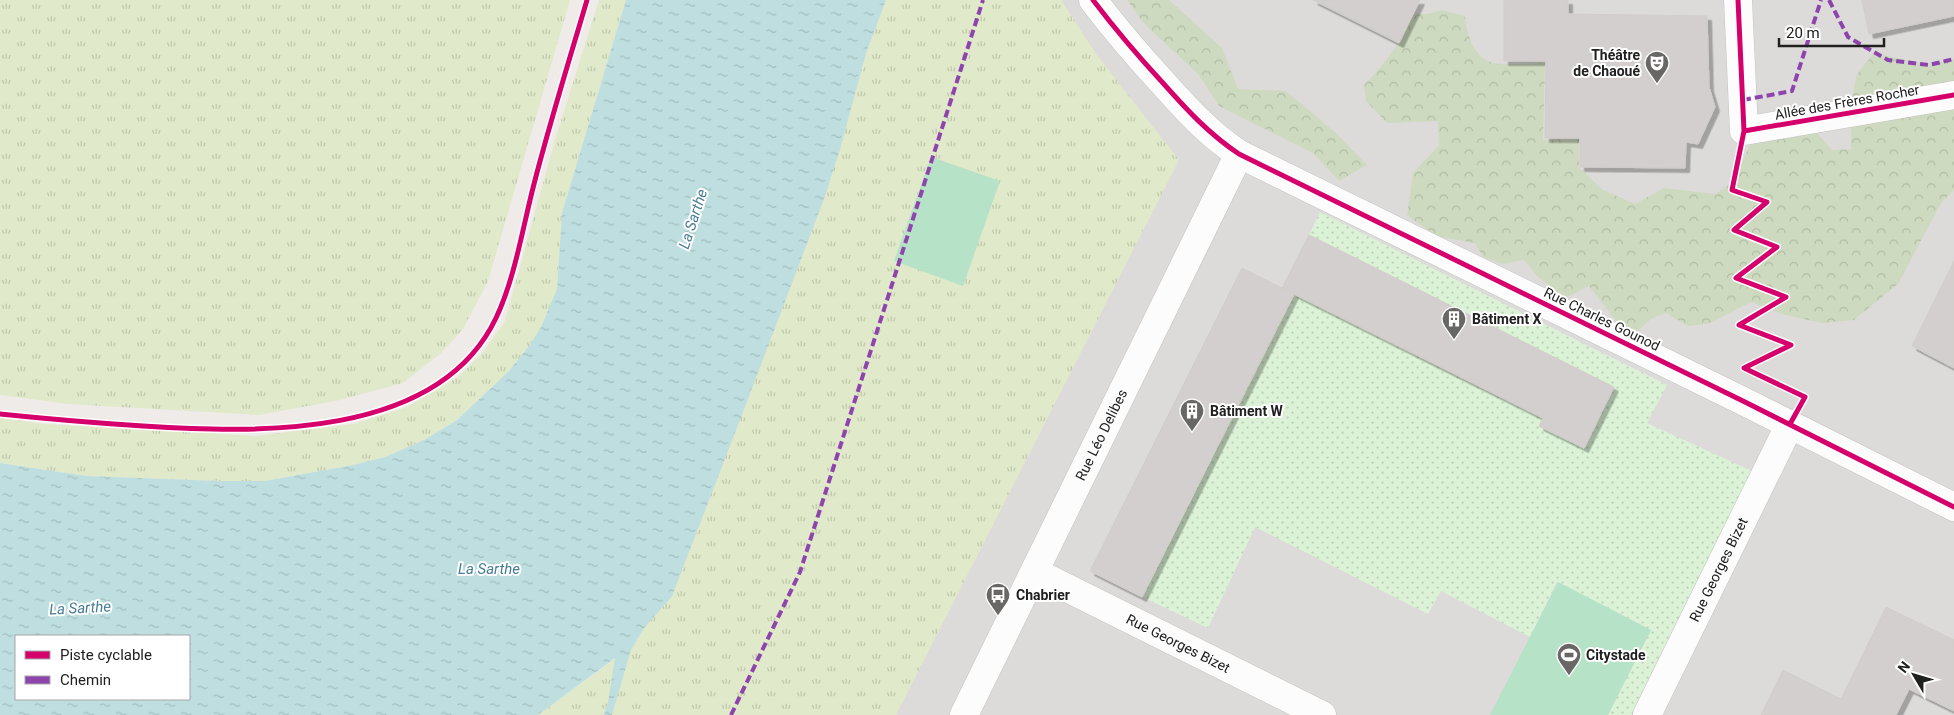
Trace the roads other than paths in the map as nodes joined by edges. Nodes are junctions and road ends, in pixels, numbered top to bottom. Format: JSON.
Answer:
{"nodes":[{"id":1,"x":1093,"y":0,"type":"edge"},
{"id":2,"x":1738,"y":0,"type":"edge"},
{"id":3,"x":1954,"y":95,"type":"edge"},
{"id":4,"x":1239,"y":154,"type":"junction"},
{"id":5,"x":1790,"y":424,"type":"junction"},
{"id":6,"x":1954,"y":507,"type":"edge"},
{"id":7,"x":1035,"y":572,"type":"junction"},
{"id":8,"x":964,"y":715,"type":"edge"},
{"id":9,"x":1322,"y":715,"type":"edge"},
{"id":10,"x":1647,"y":715,"type":"edge"}],
"edges":[{"from":1,"to":4,"type":"street","name":"Rue Charles Gounod"},
{"from":2,"to":3,"type":"street","name":"Allée des Frères Rocher"},
{"from":4,"to":5,"type":"street","name":"Rue Charles Gounod"},
{"from":4,"to":7,"type":"street","name":"Rue Léo Delibes"},
{"from":5,"to":6,"type":"street","name":"Rue Charles Gounod"},
{"from":5,"to":10,"type":"street","name":"Rue Georges Bizet"},
{"from":7,"to":8,"type":"street","name":"Rue Léo Delibes"},
{"from":7,"to":9,"type":"street","name":"Rue Georges Bizet"}]}
